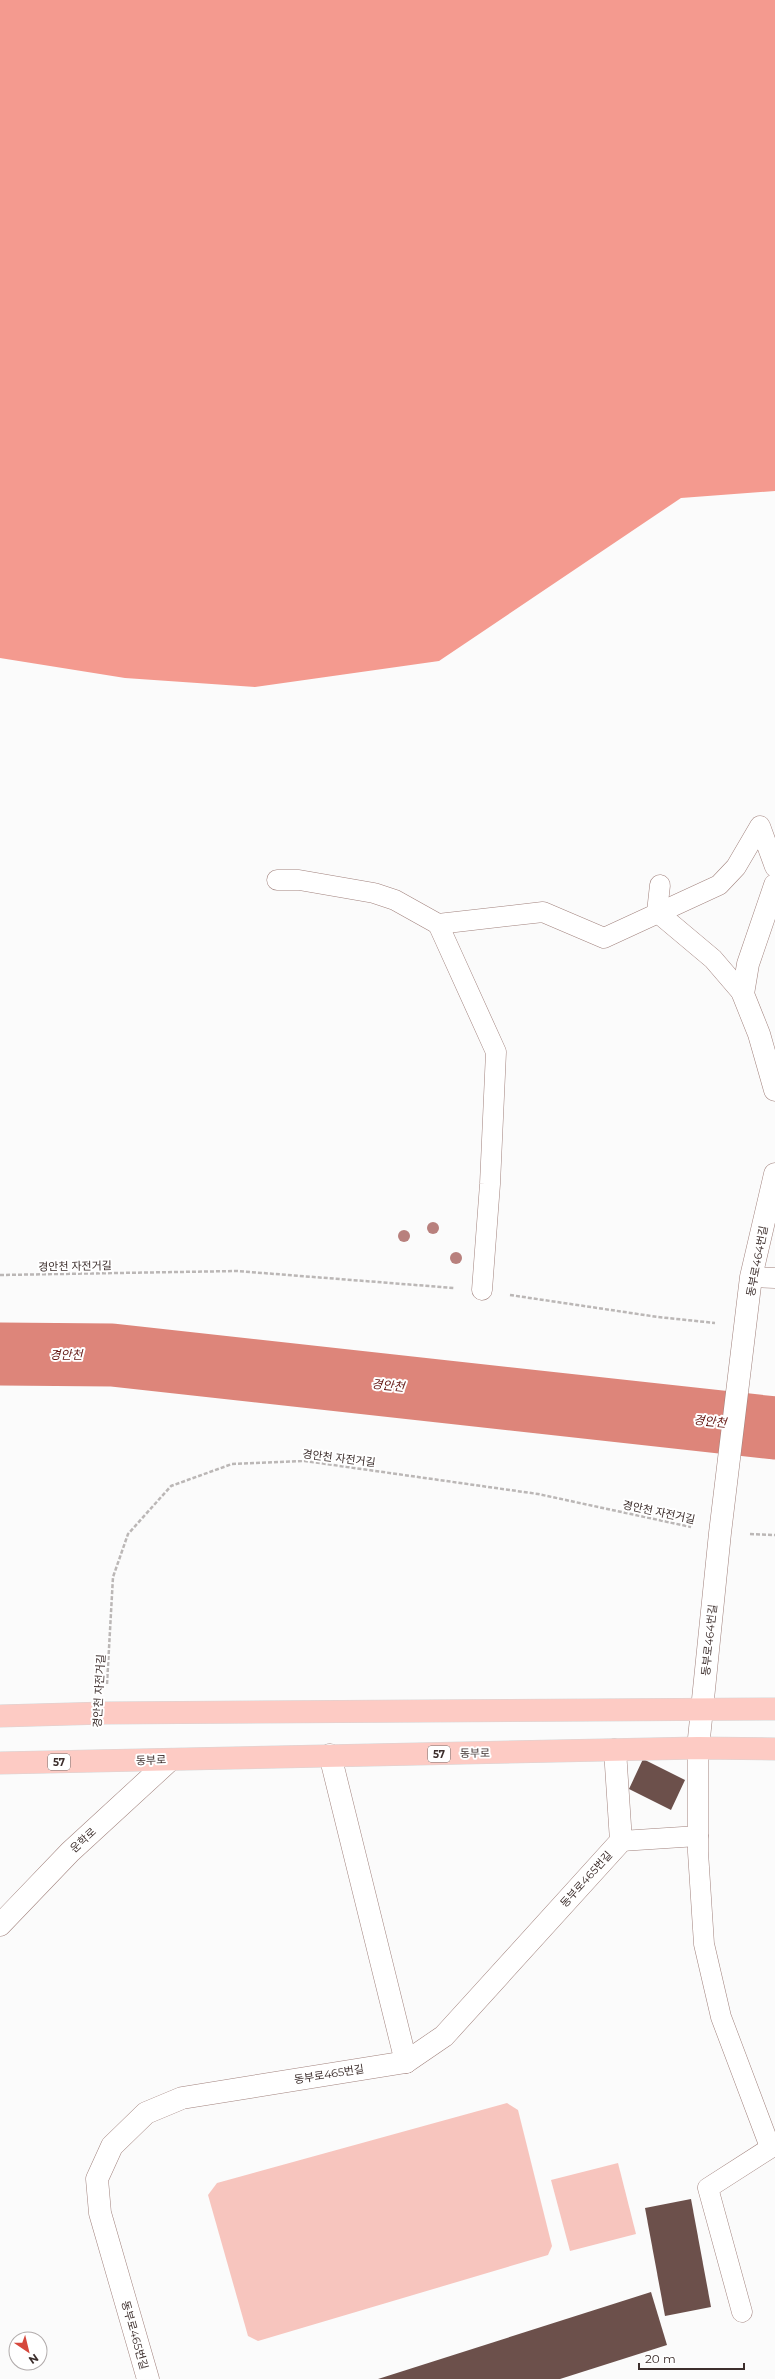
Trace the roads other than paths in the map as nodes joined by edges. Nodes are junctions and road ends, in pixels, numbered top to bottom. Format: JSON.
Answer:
{"nodes":[{"id":1,"x":775,"y":867,"type":"edge"},
{"id":2,"x":277,"y":880,"type":"dead end"},
{"id":3,"x":660,"y":885,"type":"dead end"},
{"id":4,"x":775,"y":885,"type":"edge"},
{"id":5,"x":657,"y":912,"type":"junction"},
{"id":6,"x":438,"y":924,"type":"junction"},
{"id":7,"x":742,"y":994,"type":"junction"},
{"id":8,"x":775,"y":1090,"type":"edge"},
{"id":9,"x":775,"y":1174,"type":"edge"},
{"id":10,"x":751,"y":1277,"type":"junction"},
{"id":11,"x":775,"y":1278,"type":"edge"},
{"id":12,"x":482,"y":1290,"type":"road end"},
{"id":13,"x":702,"y":1709,"type":"junction"},
{"id":14,"x":775,"y":1709,"type":"edge"},
{"id":15,"x":5,"y":1716,"type":"edge"},
{"id":16,"x":698,"y":1748,"type":"junction"},
{"id":17,"x":775,"y":1749,"type":"edge"},
{"id":18,"x":615,"y":1750,"type":"junction"},
{"id":19,"x":330,"y":1755,"type":"junction"},
{"id":20,"x":170,"y":1760,"type":"junction"},
{"id":21,"x":8,"y":1762,"type":"edge"},
{"id":22,"x":698,"y":1836,"type":"junction"},
{"id":23,"x":621,"y":1841,"type":"junction"},
{"id":24,"x":0,"y":1925,"type":"edge"},
{"id":25,"x":406,"y":2062,"type":"junction"},
{"id":26,"x":772,"y":2146,"type":"edge"},
{"id":27,"x":742,"y":2312,"type":"dead end"},
{"id":28,"x":148,"y":2379,"type":"edge"}],
"edges":[{"from":1,"to":5,"type":"lane"},
{"from":2,"to":6,"type":"lane"},
{"from":3,"to":5,"type":"lane"},
{"from":4,"to":7,"type":"street"},
{"from":5,"to":6,"type":"lane"},
{"from":5,"to":7,"type":"lane"},
{"from":6,"to":12,"type":"lane"},
{"from":7,"to":8,"type":"street"},
{"from":9,"to":10,"type":"street","name":"동부로464번길"},
{"from":10,"to":11,"type":"lane"},
{"from":10,"to":13,"type":"street","name":"동부로464번길"},
{"from":13,"to":14,"type":"main road"},
{"from":13,"to":15,"type":"main road"},
{"from":13,"to":16,"type":"street","name":"동부로464번길"},
{"from":16,"to":17,"type":"main road","name":"동부로","number":"57"},
{"from":16,"to":18,"type":"main road","name":"동부로","number":"57"},
{"from":16,"to":22,"type":"lane"},
{"from":18,"to":19,"type":"main road","name":"동부로","number":"57"},
{"from":18,"to":23,"type":"street","name":"동부로465번길"},
{"from":19,"to":20,"type":"main road","name":"동부로","number":"57"},
{"from":19,"to":25,"type":"street"},
{"from":20,"to":21,"type":"main road","name":"동부로","number":"57"},
{"from":20,"to":24,"type":"street","name":"운학로"},
{"from":22,"to":23,"type":"lane"},
{"from":22,"to":26,"type":"lane"},
{"from":23,"to":25,"type":"street","name":"동부로465번길"},
{"from":25,"to":28,"type":"street","name":"동부로465번길"},
{"from":26,"to":27,"type":"lane"}]}
